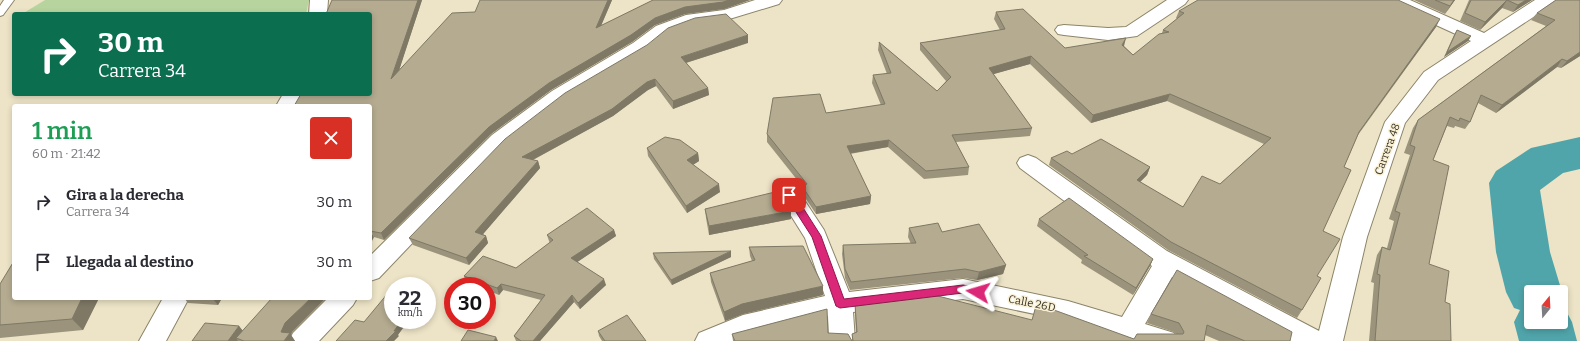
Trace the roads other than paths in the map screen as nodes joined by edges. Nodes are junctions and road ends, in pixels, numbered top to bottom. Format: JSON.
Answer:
{"nodes":[{"id":1,"x":9,"y":0,"type":"edge"},
{"id":2,"x":319,"y":0,"type":"edge"},
{"id":3,"x":773,"y":0,"type":"edge"},
{"id":4,"x":1179,"y":0,"type":"edge"},
{"id":5,"x":1396,"y":0,"type":"edge"},
{"id":6,"x":1546,"y":0,"type":"edge"},
{"id":7,"x":318,"y":12,"type":"edge"},
{"id":8,"x":0,"y":13,"type":"edge"},
{"id":9,"x":1064,"y":30,"type":"dead end"},
{"id":10,"x":1484,"y":40,"type":"junction"},
{"id":11,"x":1028,"y":163,"type":"dead end"},
{"id":12,"x":789,"y":195,"type":"dead end"},
{"id":13,"x":1167,"y":263,"type":"junction"},
{"id":14,"x":372,"y":269,"type":"edge"},
{"id":15,"x":175,"y":300,"type":"edge"},
{"id":16,"x":342,"y":300,"type":"edge"},
{"id":17,"x":840,"y":303,"type":"junction"},
{"id":18,"x":1128,"y":329,"type":"junction"},
{"id":19,"x":152,"y":341,"type":"edge"},
{"id":20,"x":302,"y":341,"type":"edge"},
{"id":21,"x":708,"y":341,"type":"edge"},
{"id":22,"x":842,"y":341,"type":"edge"},
{"id":23,"x":1165,"y":341,"type":"edge"},
{"id":24,"x":1314,"y":341,"type":"edge"},
{"id":25,"x":1330,"y":341,"type":"edge"}],
"edges":[{"from":1,"to":8,"type":"lane"},
{"from":2,"to":7,"type":"street"},
{"from":3,"to":14,"type":"street"},
{"from":4,"to":9,"type":"street"},
{"from":5,"to":10,"type":"street"},
{"from":6,"to":10,"type":"street","name":"Carrera 48"},
{"from":10,"to":25,"type":"street","name":"Carrera 48"},
{"from":11,"to":13,"type":"street"},
{"from":12,"to":17,"type":"street"},
{"from":13,"to":18,"type":"street"},
{"from":13,"to":24,"type":"street"},
{"from":15,"to":19,"type":"street"},
{"from":16,"to":20,"type":"street"},
{"from":17,"to":18,"type":"street","name":"Calle 26D"},
{"from":17,"to":21,"type":"street","name":"Calle 26D"},
{"from":17,"to":22,"type":"street"},
{"from":18,"to":23,"type":"street","name":"Calle 26D"}]}
